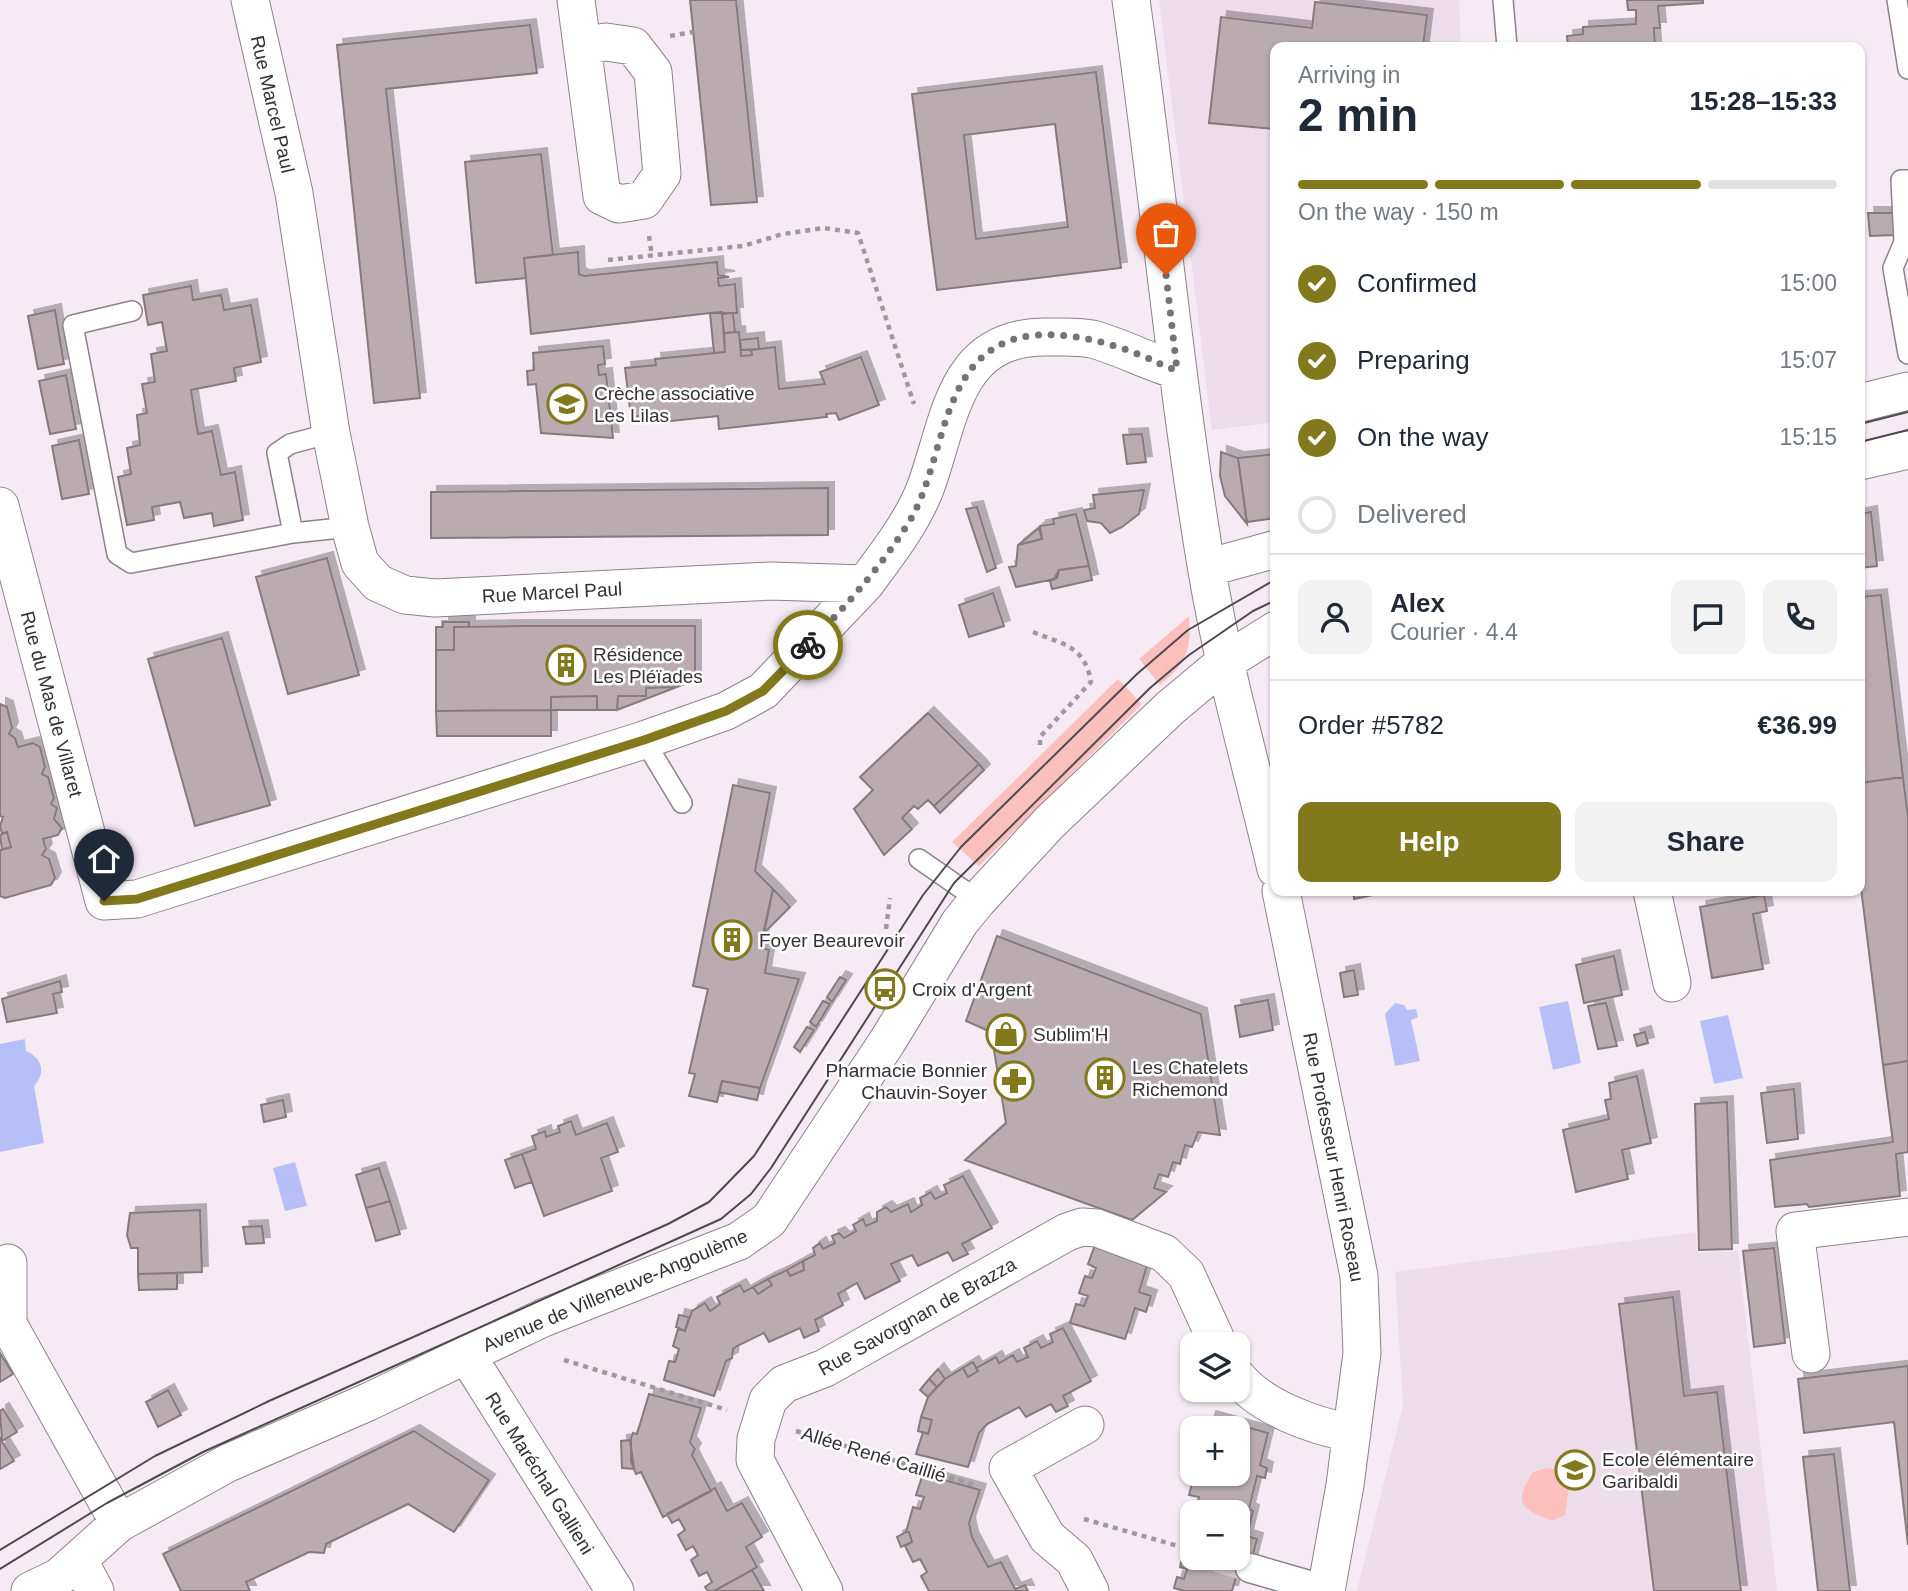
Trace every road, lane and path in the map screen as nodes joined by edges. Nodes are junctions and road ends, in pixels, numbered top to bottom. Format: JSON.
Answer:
{"nodes":[{"id":1,"x":250,"y":0,"type":"edge"},
{"id":2,"x":576,"y":0,"type":"edge"},
{"id":3,"x":1131,"y":0,"type":"edge"},
{"id":4,"x":1503,"y":0,"type":"edge"},
{"id":5,"x":1897,"y":0,"type":"edge"},
{"id":6,"x":1507,"y":42,"type":"edge"},
{"id":7,"x":582,"y":46,"type":"dead end"},
{"id":8,"x":1908,"y":69,"type":"edge"},
{"id":9,"x":1908,"y":180,"type":"edge"},
{"id":10,"x":1906,"y":242,"type":"edge"},
{"id":11,"x":608,"y":260,"type":"dead end"},
{"id":12,"x":132,"y":311,"type":"dead end"},
{"id":13,"x":1908,"y":354,"type":"edge"},
{"id":14,"x":1177,"y":370,"type":"junction"},
{"id":15,"x":1908,"y":391,"type":"edge"},
{"id":16,"x":1865,"y":402,"type":"edge"},
{"id":17,"x":914,"y":404,"type":"dead end"},
{"id":18,"x":331,"y":433,"type":"junction"},
{"id":19,"x":1908,"y":450,"type":"edge"},
{"id":20,"x":1865,"y":460,"type":"edge"},
{"id":21,"x":0,"y":506,"type":"edge"},
{"id":22,"x":349,"y":527,"type":"junction"},
{"id":23,"x":293,"y":533,"type":"junction"},
{"id":24,"x":1270,"y":551,"type":"edge"},
{"id":25,"x":1206,"y":568,"type":"junction"},
{"id":26,"x":865,"y":584,"type":"junction"},
{"id":27,"x":1032,"y":632,"type":"dead end"},
{"id":28,"x":1270,"y":634,"type":"edge"},
{"id":29,"x":1225,"y":662,"type":"junction"},
{"id":30,"x":644,"y":740,"type":"junction"},
{"id":31,"x":1040,"y":746,"type":"dead end"},
{"id":32,"x":682,"y":803,"type":"dead end"},
{"id":33,"x":1270,"y":845,"type":"edge"},
{"id":34,"x":919,"y":859,"type":"dead end"},
{"id":35,"x":1281,"y":896,"type":"edge"},
{"id":36,"x":1653,"y":896,"type":"edge"},
{"id":37,"x":890,"y":898,"type":"dead end"},
{"id":38,"x":978,"y":900,"type":"junction"},
{"id":39,"x":886,"y":929,"type":"dead end"},
{"id":40,"x":1672,"y":983,"type":"dead end"},
{"id":41,"x":1908,"y":1217,"type":"edge"},
{"id":42,"x":8,"y":1264,"type":"dead end"},
{"id":43,"x":1212,"y":1332,"type":"edge"},
{"id":44,"x":466,"y":1354,"type":"junction"},
{"id":45,"x":1811,"y":1354,"type":"dead end"},
{"id":46,"x":564,"y":1360,"type":"dead end"},
{"id":47,"x":1250,"y":1387,"type":"edge"},
{"id":48,"x":760,"y":1420,"type":"junction"},
{"id":49,"x":1086,"y":1425,"type":"dead end"},
{"id":50,"x":1352,"y":1433,"type":"junction"},
{"id":51,"x":1027,"y":1501,"type":"junction"},
{"id":52,"x":119,"y":1523,"type":"junction"},
{"id":53,"x":1180,"y":1547,"type":"edge"},
{"id":54,"x":1250,"y":1568,"type":"tunnel mouth"},
{"id":55,"x":87,"y":1576,"type":"edge"},
{"id":56,"x":1326,"y":1590,"type":"edge"},
{"id":57,"x":30,"y":1591,"type":"edge"},
{"id":58,"x":615,"y":1591,"type":"edge"},
{"id":59,"x":824,"y":1591,"type":"edge"},
{"id":60,"x":1090,"y":1591,"type":"edge"}],
"edges":[{"from":1,"to":18,"type":"street","name":"Rue Marcel Paul"},
{"from":2,"to":7,"type":"street"},
{"from":3,"to":14,"type":"street"},
{"from":4,"to":6,"type":"lane"},
{"from":5,"to":8,"type":"lane"},
{"from":9,"to":10,"type":"lane"},
{"from":10,"to":13,"type":"lane"},
{"from":11,"to":17,"type":"path"},
{"from":12,"to":23,"type":"lane"},
{"from":14,"to":25,"type":"street"},
{"from":14,"to":26,"type":"street"},
{"from":15,"to":16,"type":"street"},
{"from":18,"to":22,"type":"street","name":"Rue Marcel Paul"},
{"from":18,"to":23,"type":"lane"},
{"from":19,"to":20,"type":"street"},
{"from":21,"to":30,"type":"street","name":"Rue du Mas de Villaret"},
{"from":22,"to":23,"type":"lane"},
{"from":22,"to":26,"type":"street","name":"Rue Marcel Paul"},
{"from":24,"to":25,"type":"street"},
{"from":25,"to":29,"type":"street"},
{"from":26,"to":30,"type":"street","name":"Rue du Mas de Villaret"},
{"from":27,"to":31,"type":"path"},
{"from":28,"to":29,"type":"street","name":"Avenue de Villeneuve-Angoulème"},
{"from":29,"to":33,"type":"street"},
{"from":29,"to":38,"type":"street","name":"Avenue de Villeneuve-Angoulème"},
{"from":30,"to":32,"type":"lane"},
{"from":34,"to":38,"type":"lane"},
{"from":35,"to":50,"type":"street","name":"Rue Professeur Henri Roseau"},
{"from":36,"to":40,"type":"street"},
{"from":37,"to":39,"type":"path"},
{"from":38,"to":44,"type":"street","name":"Avenue de Villeneuve-Angoulème"},
{"from":41,"to":45,"type":"street"},
{"from":42,"to":52,"type":"street"},
{"from":43,"to":48,"type":"street","name":"Rue Savorgnan de Brazza"},
{"from":44,"to":52,"type":"street","name":"Avenue de Villeneuve-Angoulème"},
{"from":44,"to":58,"type":"street","name":"Rue Maréchal Gallieni"},
{"from":46,"to":48,"type":"path","name":"Allée René Caillié"},
{"from":47,"to":50,"type":"street"},
{"from":48,"to":51,"type":"path","name":"Allée René Caillié"},
{"from":48,"to":59,"type":"street","name":"Rue Savorgnan de Brazza"},
{"from":49,"to":51,"type":"street"},
{"from":50,"to":56,"type":"street","name":"Rue Professeur Henri Roseau"},
{"from":51,"to":53,"type":"path","name":"Allée René Caillié"},
{"from":51,"to":60,"type":"street"},
{"from":52,"to":55,"type":"street","name":"Avenue de Villeneuve-Angoulème"},
{"from":54,"to":56,"type":"street"},
{"from":55,"to":57,"type":"street","name":"Avenue de Villeneuve-Angoulème"}]}
